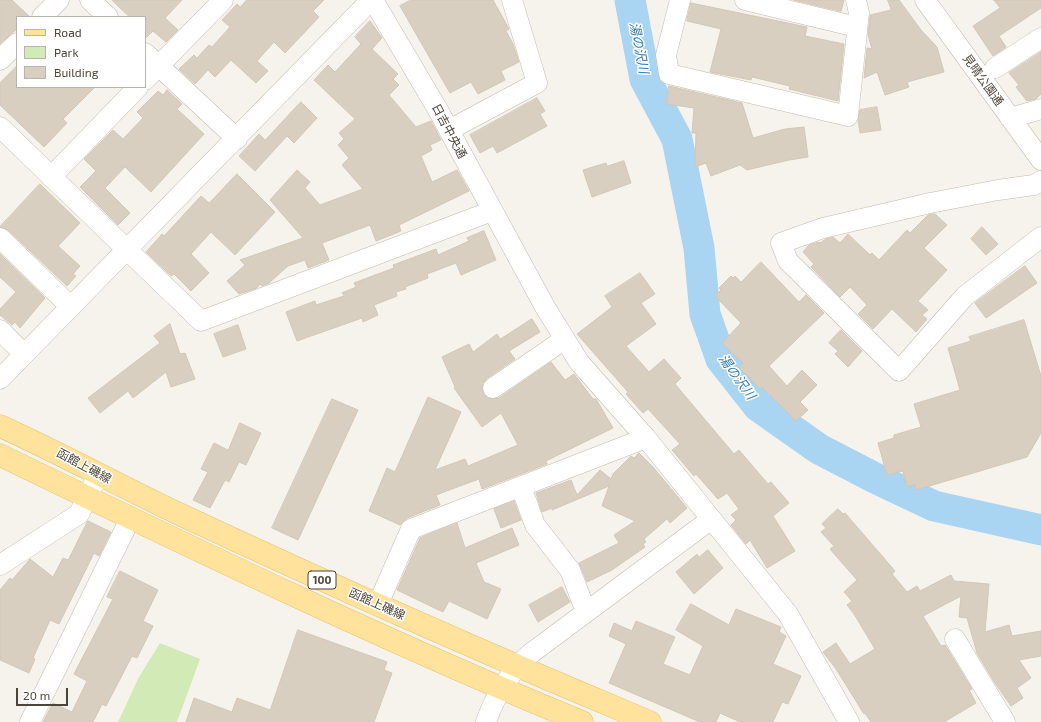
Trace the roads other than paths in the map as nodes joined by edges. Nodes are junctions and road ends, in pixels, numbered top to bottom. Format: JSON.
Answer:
{"nodes":[{"id":1,"x":58,"y":0,"type":"edge"},
{"id":2,"x":90,"y":0,"type":"edge"},
{"id":3,"x":223,"y":0,"type":"edge"},
{"id":4,"x":372,"y":0,"type":"edge"},
{"id":5,"x":512,"y":0,"type":"edge"},
{"id":6,"x":680,"y":0,"type":"edge"},
{"id":7,"x":746,"y":0,"type":"edge"},
{"id":8,"x":856,"y":0,"type":"edge"},
{"id":9,"x":925,"y":0,"type":"edge"},
{"id":10,"x":43,"y":16,"type":"edge"},
{"id":11,"x":107,"y":16,"type":"edge"},
{"id":12,"x":857,"y":27,"type":"junction"},
{"id":13,"x":1041,"y":38,"type":"edge"},
{"id":14,"x":16,"y":44,"type":"edge"},
{"id":15,"x":152,"y":59,"type":"edge"},
{"id":16,"x":0,"y":60,"type":"edge"},
{"id":17,"x":995,"y":68,"type":"dead end"},
{"id":18,"x":146,"y":77,"type":"edge"},
{"id":19,"x":137,"y":88,"type":"edge"},
{"id":20,"x":1041,"y":109,"type":"edge"},
{"id":21,"x":1010,"y":118,"type":"junction"},
{"id":22,"x":0,"y":127,"type":"edge"},
{"id":23,"x":449,"y":130,"type":"junction"},
{"id":24,"x":237,"y":139,"type":"junction"},
{"id":25,"x":1041,"y":160,"type":"edge"},
{"id":26,"x":51,"y":177,"type":"junction"},
{"id":27,"x":1041,"y":181,"type":"edge"},
{"id":28,"x":492,"y":211,"type":"junction"},
{"id":29,"x":1041,"y":237,"type":"edge"},
{"id":30,"x":0,"y":238,"type":"edge"},
{"id":31,"x":127,"y":250,"type":"junction"},
{"id":32,"x":71,"y":307,"type":"junction"},
{"id":33,"x":0,"y":330,"type":"edge"},
{"id":34,"x":565,"y":339,"type":"junction"},
{"id":35,"x":24,"y":354,"type":"junction"},
{"id":36,"x":0,"y":379,"type":"edge"},
{"id":37,"x":493,"y":388,"type":"dead end"},
{"id":38,"x":0,"y":426,"type":"edge"},
{"id":39,"x":646,"y":438,"type":"junction"},
{"id":40,"x":0,"y":455,"type":"edge"},
{"id":41,"x":98,"y":475,"type":"junction"},
{"id":42,"x":522,"y":487,"type":"junction"},
{"id":43,"x":87,"y":497,"type":"junction"},
{"id":44,"x":130,"y":519,"type":"junction"},
{"id":45,"x":710,"y":520,"type":"junction"},
{"id":46,"x":0,"y":565,"type":"edge"},
{"id":47,"x":378,"y":604,"type":"junction"},
{"id":48,"x":586,"y":612,"type":"junction"},
{"id":49,"x":955,"y":639,"type":"dead end"},
{"id":50,"x":517,"y":666,"type":"junction"},
{"id":51,"x":502,"y":688,"type":"junction"},
{"id":52,"x":30,"y":722,"type":"edge"},
{"id":53,"x":486,"y":722,"type":"edge"},
{"id":54,"x":582,"y":722,"type":"edge"},
{"id":55,"x":650,"y":722,"type":"edge"},
{"id":56,"x":849,"y":722,"type":"edge"},
{"id":57,"x":1005,"y":722,"type":"edge"}],
"edges":[{"from":1,"to":10,"type":"street"},
{"from":2,"to":11,"type":"street"},
{"from":3,"to":15,"type":"street"},
{"from":4,"to":23,"type":"street","name":"日吉中央通"},
{"from":4,"to":24,"type":"street"},
{"from":5,"to":23,"type":"street"},
{"from":6,"to":12,"type":"street"},
{"from":7,"to":12,"type":"street"},
{"from":8,"to":12,"type":"street"},
{"from":9,"to":21,"type":"street","name":"見晴公園通"},
{"from":13,"to":17,"type":"street"},
{"from":14,"to":16,"type":"street"},
{"from":15,"to":18,"type":"street"},
{"from":15,"to":24,"type":"street"},
{"from":19,"to":26,"type":"street"},
{"from":20,"to":21,"type":"street"},
{"from":21,"to":25,"type":"street","name":"見晴公園通"},
{"from":22,"to":26,"type":"street"},
{"from":23,"to":28,"type":"street","name":"日吉中央通"},
{"from":24,"to":31,"type":"street"},
{"from":26,"to":31,"type":"street"},
{"from":27,"to":29,"type":"street"},
{"from":28,"to":31,"type":"street"},
{"from":28,"to":34,"type":"street","name":"日吉中央通"},
{"from":30,"to":32,"type":"street"},
{"from":31,"to":32,"type":"street"},
{"from":32,"to":35,"type":"street"},
{"from":33,"to":35,"type":"street"},
{"from":34,"to":37,"type":"street"},
{"from":34,"to":39,"type":"street","name":"日吉中央通"},
{"from":35,"to":36,"type":"street"},
{"from":38,"to":41,"type":"main road","name":"函館上磯線","number":"100"},
{"from":39,"to":42,"type":"street"},
{"from":39,"to":45,"type":"street","name":"日吉中央通"},
{"from":40,"to":43,"type":"main road","name":"函館上磯線","number":"100"},
{"from":41,"to":43,"type":"street"},
{"from":41,"to":47,"type":"main road","name":"函館上磯線","number":"100"},
{"from":42,"to":47,"type":"street"},
{"from":42,"to":48,"type":"street"},
{"from":43,"to":44,"type":"main road","name":"函館上磯線","number":"100"},
{"from":43,"to":46,"type":"street"},
{"from":44,"to":51,"type":"main road","name":"函館上磯線","number":"100"},
{"from":44,"to":52,"type":"street"},
{"from":45,"to":48,"type":"street"},
{"from":45,"to":56,"type":"street","name":"日吉中央通"},
{"from":47,"to":50,"type":"main road","name":"函館上磯線","number":"100"},
{"from":48,"to":50,"type":"street"},
{"from":49,"to":57,"type":"street"},
{"from":50,"to":51,"type":"street"},
{"from":50,"to":55,"type":"main road","name":"函館上磯線","number":"100"},
{"from":51,"to":53,"type":"street"},
{"from":51,"to":54,"type":"main road","name":"函館上磯線","number":"100"}]}
